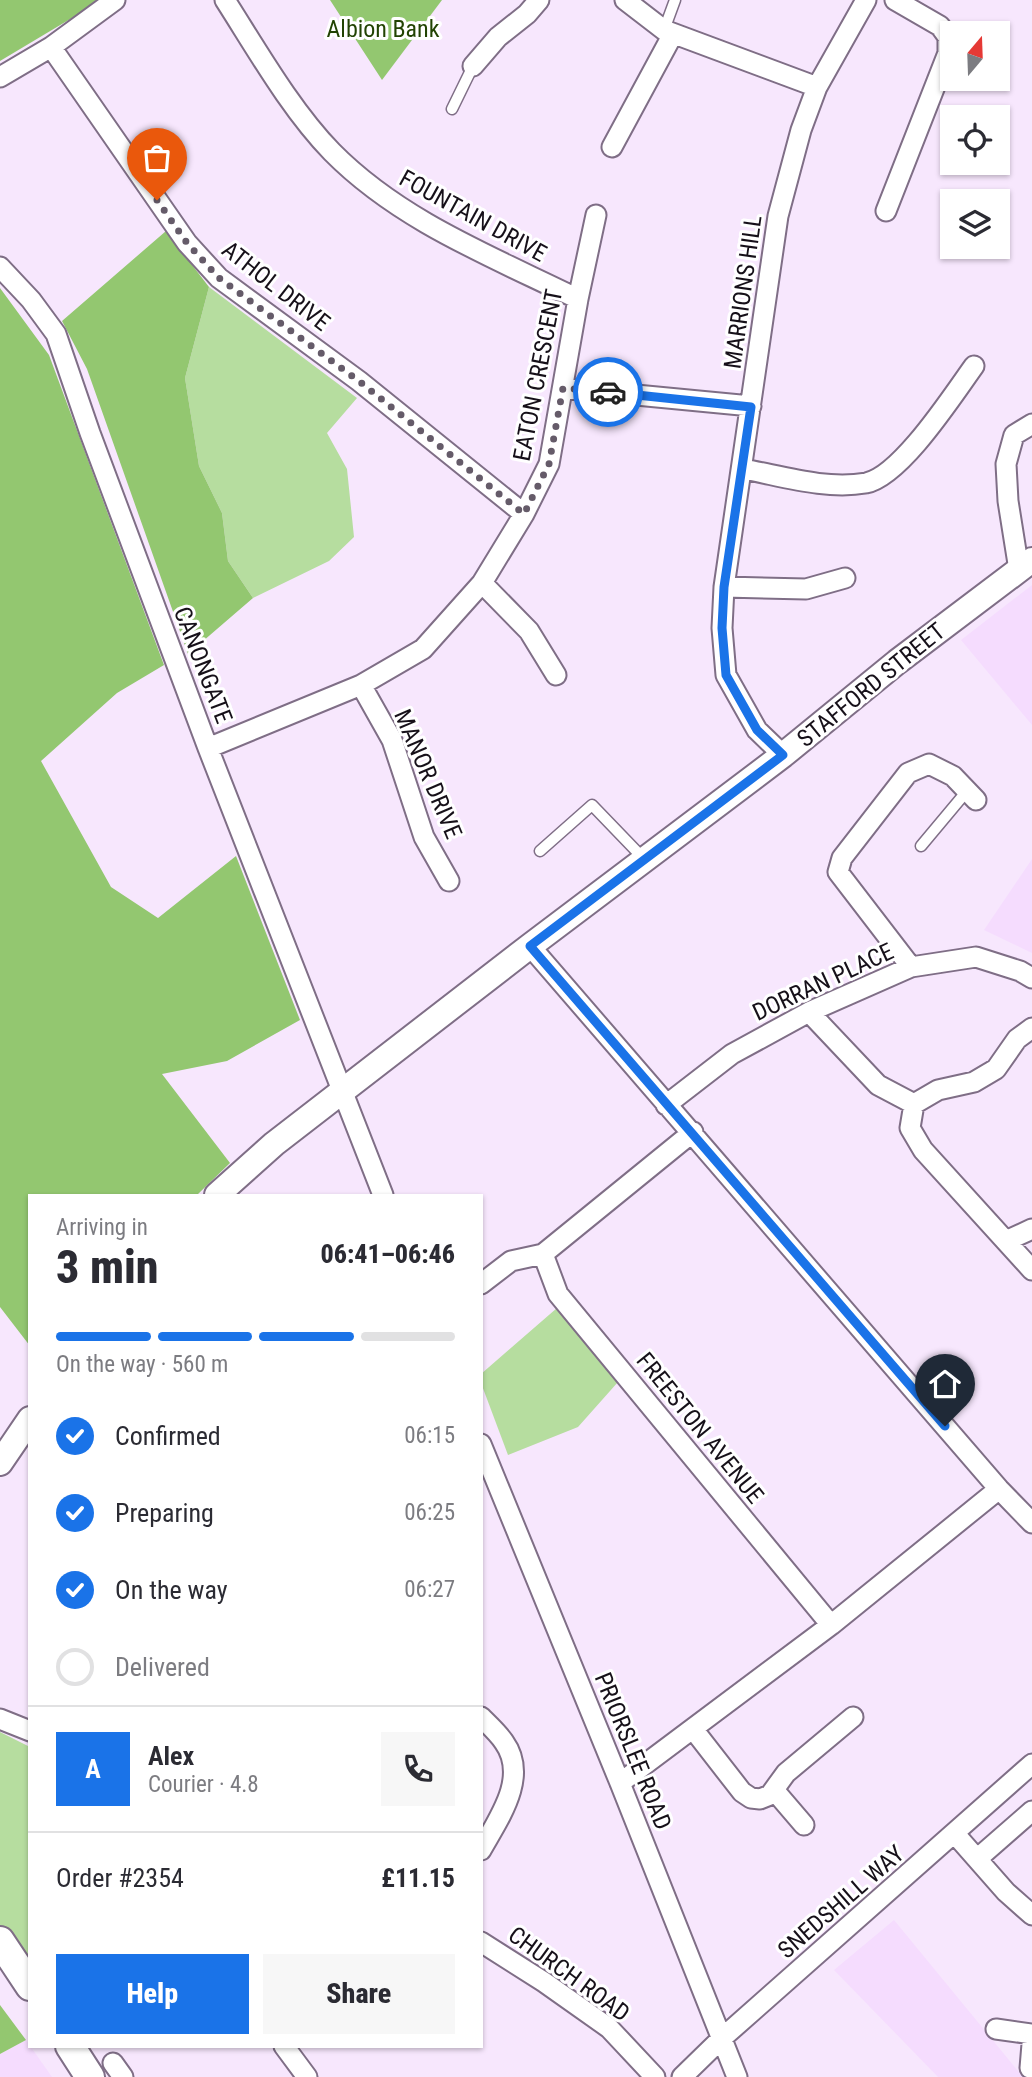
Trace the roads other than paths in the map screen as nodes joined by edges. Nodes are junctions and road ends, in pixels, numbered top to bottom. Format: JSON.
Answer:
{"nodes":[{"id":1,"x":116,"y":0,"type":"edge"},
{"id":2,"x":225,"y":0,"type":"edge"},
{"id":3,"x":539,"y":0,"type":"edge"},
{"id":4,"x":625,"y":0,"type":"edge"},
{"id":5,"x":675,"y":0,"type":"edge"},
{"id":6,"x":866,"y":0,"type":"edge"},
{"id":7,"x":895,"y":0,"type":"edge"},
{"id":8,"x":669,"y":32,"type":"junction"},
{"id":9,"x":51,"y":47,"type":"junction"},
{"id":10,"x":473,"y":66,"type":"joint"},
{"id":11,"x":0,"y":77,"type":"edge"},
{"id":12,"x":817,"y":88,"type":"junction"},
{"id":13,"x":452,"y":109,"type":"dead end"},
{"id":14,"x":612,"y":147,"type":"dead end"},
{"id":15,"x":886,"y":211,"type":"dead end"},
{"id":16,"x":596,"y":215,"type":"dead end"},
{"id":17,"x":0,"y":267,"type":"edge"},
{"id":18,"x":578,"y":299,"type":"junction"},
{"id":19,"x":974,"y":366,"type":"dead end"},
{"id":20,"x":563,"y":388,"type":"junction"},
{"id":21,"x":751,"y":407,"type":"junction"},
{"id":22,"x":1032,"y":424,"type":"edge"},
{"id":23,"x":743,"y":469,"type":"junction"},
{"id":24,"x":524,"y":514,"type":"junction"},
{"id":25,"x":1026,"y":565,"type":"edge"},
{"id":26,"x":845,"y":578,"type":"dead end"},
{"id":27,"x":482,"y":583,"type":"junction"},
{"id":28,"x":724,"y":587,"type":"junction"},
{"id":29,"x":556,"y":675,"type":"dead end"},
{"id":30,"x":361,"y":685,"type":"junction"},
{"id":31,"x":208,"y":748,"type":"junction"},
{"id":32,"x":783,"y":755,"type":"junction"},
{"id":33,"x":972,"y":795,"type":"joint"},
{"id":34,"x":921,"y":846,"type":"dead end"},
{"id":35,"x":540,"y":850,"type":"dead end"},
{"id":36,"x":646,"y":861,"type":"junction"},
{"id":37,"x":449,"y":881,"type":"dead end"},
{"id":38,"x":530,"y":946,"type":"junction"},
{"id":39,"x":911,"y":967,"type":"junction"},
{"id":40,"x":1026,"y":974,"type":"edge"},
{"id":41,"x":809,"y":1012,"type":"junction"},
{"id":42,"x":1032,"y":1028,"type":"edge"},
{"id":43,"x":344,"y":1092,"type":"junction"},
{"id":44,"x":914,"y":1104,"type":"junction"},
{"id":45,"x":666,"y":1105,"type":"junction"},
{"id":46,"x":693,"y":1132,"type":"junction"},
{"id":47,"x":218,"y":1194,"type":"edge"},
{"id":48,"x":383,"y":1194,"type":"edge"},
{"id":49,"x":1032,"y":1229,"type":"edge"},
{"id":50,"x":1006,"y":1241,"type":"junction"},
{"id":51,"x":543,"y":1255,"type":"junction"},
{"id":52,"x":1032,"y":1270,"type":"edge"},
{"id":53,"x":483,"y":1282,"type":"edge"},
{"id":54,"x":28,"y":1422,"type":"edge"},
{"id":55,"x":483,"y":1449,"type":"edge"},
{"id":56,"x":0,"y":1463,"type":"edge"},
{"id":57,"x":999,"y":1489,"type":"junction"},
{"id":58,"x":1032,"y":1523,"type":"edge"},
{"id":59,"x":831,"y":1625,"type":"junction"},
{"id":60,"x":853,"y":1717,"type":"dead end"},
{"id":61,"x":0,"y":1719,"type":"edge"},
{"id":62,"x":483,"y":1719,"type":"edge"},
{"id":63,"x":692,"y":1729,"type":"junction"},
{"id":64,"x":28,"y":1730,"type":"edge"},
{"id":65,"x":1032,"y":1764,"type":"edge"},
{"id":66,"x":620,"y":1783,"type":"junction"},
{"id":67,"x":774,"y":1790,"type":"junction"},
{"id":68,"x":1032,"y":1811,"type":"edge"},
{"id":69,"x":804,"y":1825,"type":"dead end"},
{"id":70,"x":955,"y":1834,"type":"junction"},
{"id":71,"x":483,"y":1847,"type":"edge"},
{"id":72,"x":977,"y":1859,"type":"junction"},
{"id":73,"x":1032,"y":1915,"type":"edge"},
{"id":74,"x":0,"y":1941,"type":"edge"},
{"id":75,"x":483,"y":1943,"type":"edge"},
{"id":76,"x":28,"y":1983,"type":"edge"},
{"id":77,"x":996,"y":2029,"type":"dead end"},
{"id":78,"x":1032,"y":2034,"type":"edge"},
{"id":79,"x":722,"y":2039,"type":"junction"},
{"id":80,"x":1032,"y":2044,"type":"edge"},
{"id":81,"x":73,"y":2048,"type":"edge"},
{"id":82,"x":285,"y":2048,"type":"edge"},
{"id":83,"x":1030,"y":2068,"type":"dead end"},
{"id":84,"x":109,"y":2072,"type":"edge"},
{"id":85,"x":307,"y":2077,"type":"edge"},
{"id":86,"x":655,"y":2077,"type":"edge"},
{"id":87,"x":682,"y":2077,"type":"edge"},
{"id":88,"x":737,"y":2077,"type":"edge"}],
"edges":[{"from":1,"to":9,"type":"street"},
{"from":2,"to":18,"type":"street","name":"FOUNTAIN DRIVE"},
{"from":3,"to":10,"type":"street"},
{"from":4,"to":8,"type":"street"},
{"from":5,"to":8,"type":"lane"},
{"from":6,"to":12,"type":"street","name":"MARRIONS HILL"},
{"from":7,"to":15,"type":"street"},
{"from":8,"to":12,"type":"street"},
{"from":8,"to":14,"type":"street"},
{"from":9,"to":11,"type":"street"},
{"from":9,"to":24,"type":"street","name":"ATHOL DRIVE"},
{"from":10,"to":13,"type":"lane"},
{"from":12,"to":21,"type":"street","name":"MARRIONS HILL"},
{"from":16,"to":18,"type":"street","name":"EATON CRESCENT"},
{"from":17,"to":31,"type":"street","name":"CANONGATE"},
{"from":18,"to":20,"type":"street","name":"EATON CRESCENT"},
{"from":19,"to":23,"type":"street"},
{"from":20,"to":21,"type":"street"},
{"from":20,"to":24,"type":"street","name":"EATON CRESCENT"},
{"from":21,"to":23,"type":"street","name":"MARRIONS HILL"},
{"from":22,"to":25,"type":"street"},
{"from":23,"to":28,"type":"street","name":"MARRIONS HILL"},
{"from":24,"to":27,"type":"street","name":"EATON CRESCENT"},
{"from":25,"to":32,"type":"street","name":"STAFFORD STREET"},
{"from":26,"to":28,"type":"street"},
{"from":27,"to":29,"type":"street"},
{"from":27,"to":30,"type":"street","name":"EATON CRESCENT"},
{"from":28,"to":32,"type":"street","name":"MARRIONS HILL"},
{"from":30,"to":31,"type":"street","name":"EATON CRESCENT"},
{"from":30,"to":37,"type":"street","name":"MANOR DRIVE"},
{"from":31,"to":43,"type":"street","name":"CANONGATE"},
{"from":32,"to":36,"type":"street","name":"STAFFORD STREET"},
{"from":33,"to":34,"type":"lane"},
{"from":33,"to":39,"type":"street"},
{"from":35,"to":36,"type":"lane"},
{"from":36,"to":38,"type":"street","name":"STAFFORD STREET"},
{"from":38,"to":43,"type":"street","name":"STAFFORD STREET"},
{"from":38,"to":45,"type":"street"},
{"from":39,"to":40,"type":"street","name":"DORRAN PLACE"},
{"from":39,"to":41,"type":"street","name":"DORRAN PLACE"},
{"from":41,"to":44,"type":"street"},
{"from":41,"to":45,"type":"street","name":"DORRAN PLACE"},
{"from":42,"to":44,"type":"street"},
{"from":43,"to":47,"type":"street","name":"STAFFORD STREET"},
{"from":43,"to":48,"type":"street"},
{"from":44,"to":50,"type":"street"},
{"from":45,"to":46,"type":"street"},
{"from":46,"to":51,"type":"street"},
{"from":46,"to":57,"type":"street"},
{"from":49,"to":50,"type":"street"},
{"from":50,"to":52,"type":"street"},
{"from":51,"to":53,"type":"street"},
{"from":51,"to":59,"type":"street","name":"FREESTON AVENUE"},
{"from":54,"to":56,"type":"street"},
{"from":55,"to":66,"type":"street","name":"PRIORSLEE ROAD"},
{"from":57,"to":58,"type":"street"},
{"from":57,"to":59,"type":"street"},
{"from":59,"to":63,"type":"street"},
{"from":60,"to":67,"type":"street"},
{"from":61,"to":64,"type":"street"},
{"from":62,"to":71,"type":"street"},
{"from":63,"to":66,"type":"street"},
{"from":63,"to":67,"type":"street"},
{"from":65,"to":70,"type":"street","name":"SNEDSHILL WAY"},
{"from":66,"to":79,"type":"street","name":"PRIORSLEE ROAD"},
{"from":67,"to":69,"type":"street"},
{"from":68,"to":72,"type":"street"},
{"from":70,"to":72,"type":"street"},
{"from":70,"to":79,"type":"street","name":"SNEDSHILL WAY"},
{"from":72,"to":73,"type":"street"},
{"from":74,"to":76,"type":"main road"},
{"from":75,"to":86,"type":"street","name":"CHURCH ROAD"},
{"from":77,"to":78,"type":"street"},
{"from":79,"to":87,"type":"street","name":"SNEDSHILL WAY"},
{"from":79,"to":88,"type":"street","name":"PRIORSLEE ROAD"},
{"from":80,"to":83,"type":"street"},
{"from":81,"to":84,"type":"main road"},
{"from":82,"to":85,"type":"street"}]}
